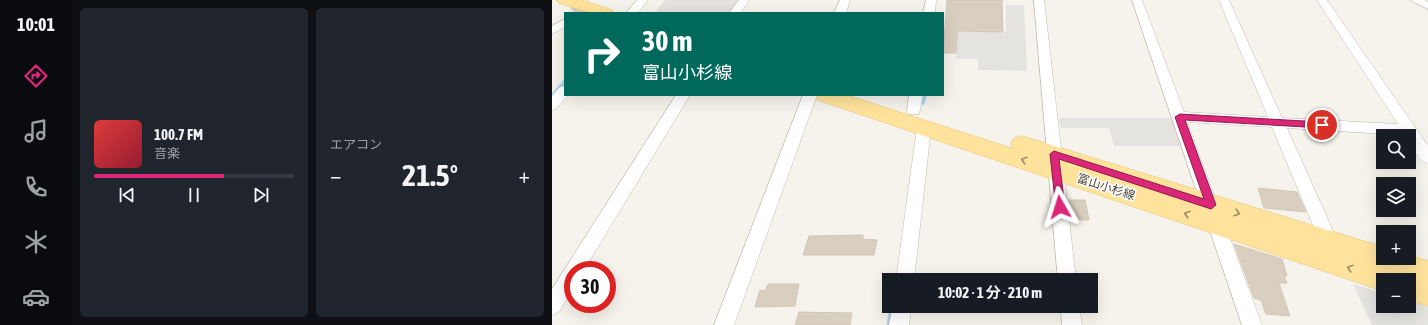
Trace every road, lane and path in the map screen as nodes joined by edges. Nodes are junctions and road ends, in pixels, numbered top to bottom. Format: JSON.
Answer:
{"nodes":[{"id":1,"x":564,"y":0,"type":"edge"},
{"id":2,"x":643,"y":0,"type":"edge"},
{"id":3,"x":744,"y":0,"type":"edge"},
{"id":4,"x":845,"y":0,"type":"edge"},
{"id":5,"x":931,"y":0,"type":"edge"},
{"id":6,"x":1039,"y":0,"type":"edge"},
{"id":7,"x":1137,"y":0,"type":"edge"},
{"id":8,"x":1224,"y":0,"type":"edge"},
{"id":9,"x":1322,"y":0,"type":"edge"},
{"id":10,"x":1415,"y":0,"type":"edge"},
{"id":11,"x":1428,"y":6,"type":"edge"},
{"id":12,"x":552,"y":8,"type":"edge"},
{"id":13,"x":564,"y":12,"type":"edge"},
{"id":14,"x":603,"y":12,"type":"edge"},
{"id":15,"x":633,"y":12,"type":"edge"},
{"id":16,"x":736,"y":12,"type":"edge"},
{"id":17,"x":840,"y":12,"type":"edge"},
{"id":18,"x":929,"y":12,"type":"edge"},
{"id":19,"x":564,"y":23,"type":"edge"},
{"id":20,"x":552,"y":31,"type":"edge"},
{"id":21,"x":564,"y":91,"type":"edge"},
{"id":22,"x":682,"y":96,"type":"edge"},
{"id":23,"x":810,"y":96,"type":"edge"},
{"id":24,"x":831,"y":96,"type":"edge"},
{"id":25,"x":869,"y":96,"type":"edge"},
{"id":26,"x":552,"y":105,"type":"edge"},
{"id":27,"x":918,"y":111,"type":"edge"},
{"id":28,"x":1180,"y":117,"type":"junction"},
{"id":29,"x":1278,"y":123,"type":"junction"},
{"id":30,"x":1391,"y":129,"type":"edge"},
{"id":31,"x":1409,"y":129,"type":"edge"},
{"id":32,"x":1416,"y":139,"type":"edge"},
{"id":33,"x":1428,"y":158,"type":"edge"},
{"id":34,"x":1055,"y":162,"type":"junction"},
{"id":35,"x":1214,"y":214,"type":"junction"},
{"id":36,"x":1329,"y":242,"type":"junction"},
{"id":37,"x":580,"y":261,"type":"edge"},
{"id":38,"x":906,"y":273,"type":"edge"},
{"id":39,"x":1066,"y":273,"type":"edge"},
{"id":40,"x":1428,"y":273,"type":"edge"},
{"id":41,"x":1376,"y":276,"type":"edge"},
{"id":42,"x":564,"y":287,"type":"edge"},
{"id":43,"x":1416,"y":289,"type":"edge"},
{"id":44,"x":1428,"y":293,"type":"edge"},
{"id":45,"x":552,"y":306,"type":"edge"},
{"id":46,"x":901,"y":313,"type":"edge"},
{"id":47,"x":1071,"y":313,"type":"edge"},
{"id":48,"x":724,"y":325,"type":"edge"},
{"id":49,"x":899,"y":325,"type":"edge"},
{"id":50,"x":1072,"y":325,"type":"edge"},
{"id":51,"x":1252,"y":325,"type":"edge"}],
"edges":[{"from":1,"to":14,"type":"main road"},
{"from":2,"to":15,"type":"street"},
{"from":3,"to":16,"type":"street"},
{"from":4,"to":17,"type":"street"},
{"from":5,"to":18,"type":"street"},
{"from":6,"to":34,"type":"street"},
{"from":7,"to":28,"type":"street"},
{"from":8,"to":29,"type":"street"},
{"from":9,"to":31,"type":"street"},
{"from":10,"to":11,"type":"street"},
{"from":12,"to":13,"type":"main road"},
{"from":19,"to":20,"type":"street"},
{"from":21,"to":26,"type":"street"},
{"from":22,"to":37,"type":"street"},
{"from":23,"to":48,"type":"street"},
{"from":24,"to":27,"type":"main road","name":"富山小杉線"},
{"from":25,"to":27,"type":"main road","name":"富山小杉線"},
{"from":27,"to":34,"type":"main road","name":"富山小杉線"},
{"from":27,"to":38,"type":"street"},
{"from":28,"to":29,"type":"street"},
{"from":28,"to":35,"type":"street"},
{"from":29,"to":30,"type":"street"},
{"from":29,"to":36,"type":"street"},
{"from":32,"to":33,"type":"street"},
{"from":34,"to":35,"type":"main road","name":"富山小杉線"},
{"from":34,"to":39,"type":"street"},
{"from":35,"to":36,"type":"main road","name":"富山小杉線","one_way":true},
{"from":41,"to":35,"type":"main road","name":"富山小杉線","one_way":true},
{"from":35,"to":51,"type":"street"},
{"from":36,"to":40,"type":"main road","name":"富山小杉線"},
{"from":42,"to":45,"type":"street"},
{"from":43,"to":44,"type":"main road"},
{"from":46,"to":49,"type":"street"},
{"from":47,"to":50,"type":"street"}]}
